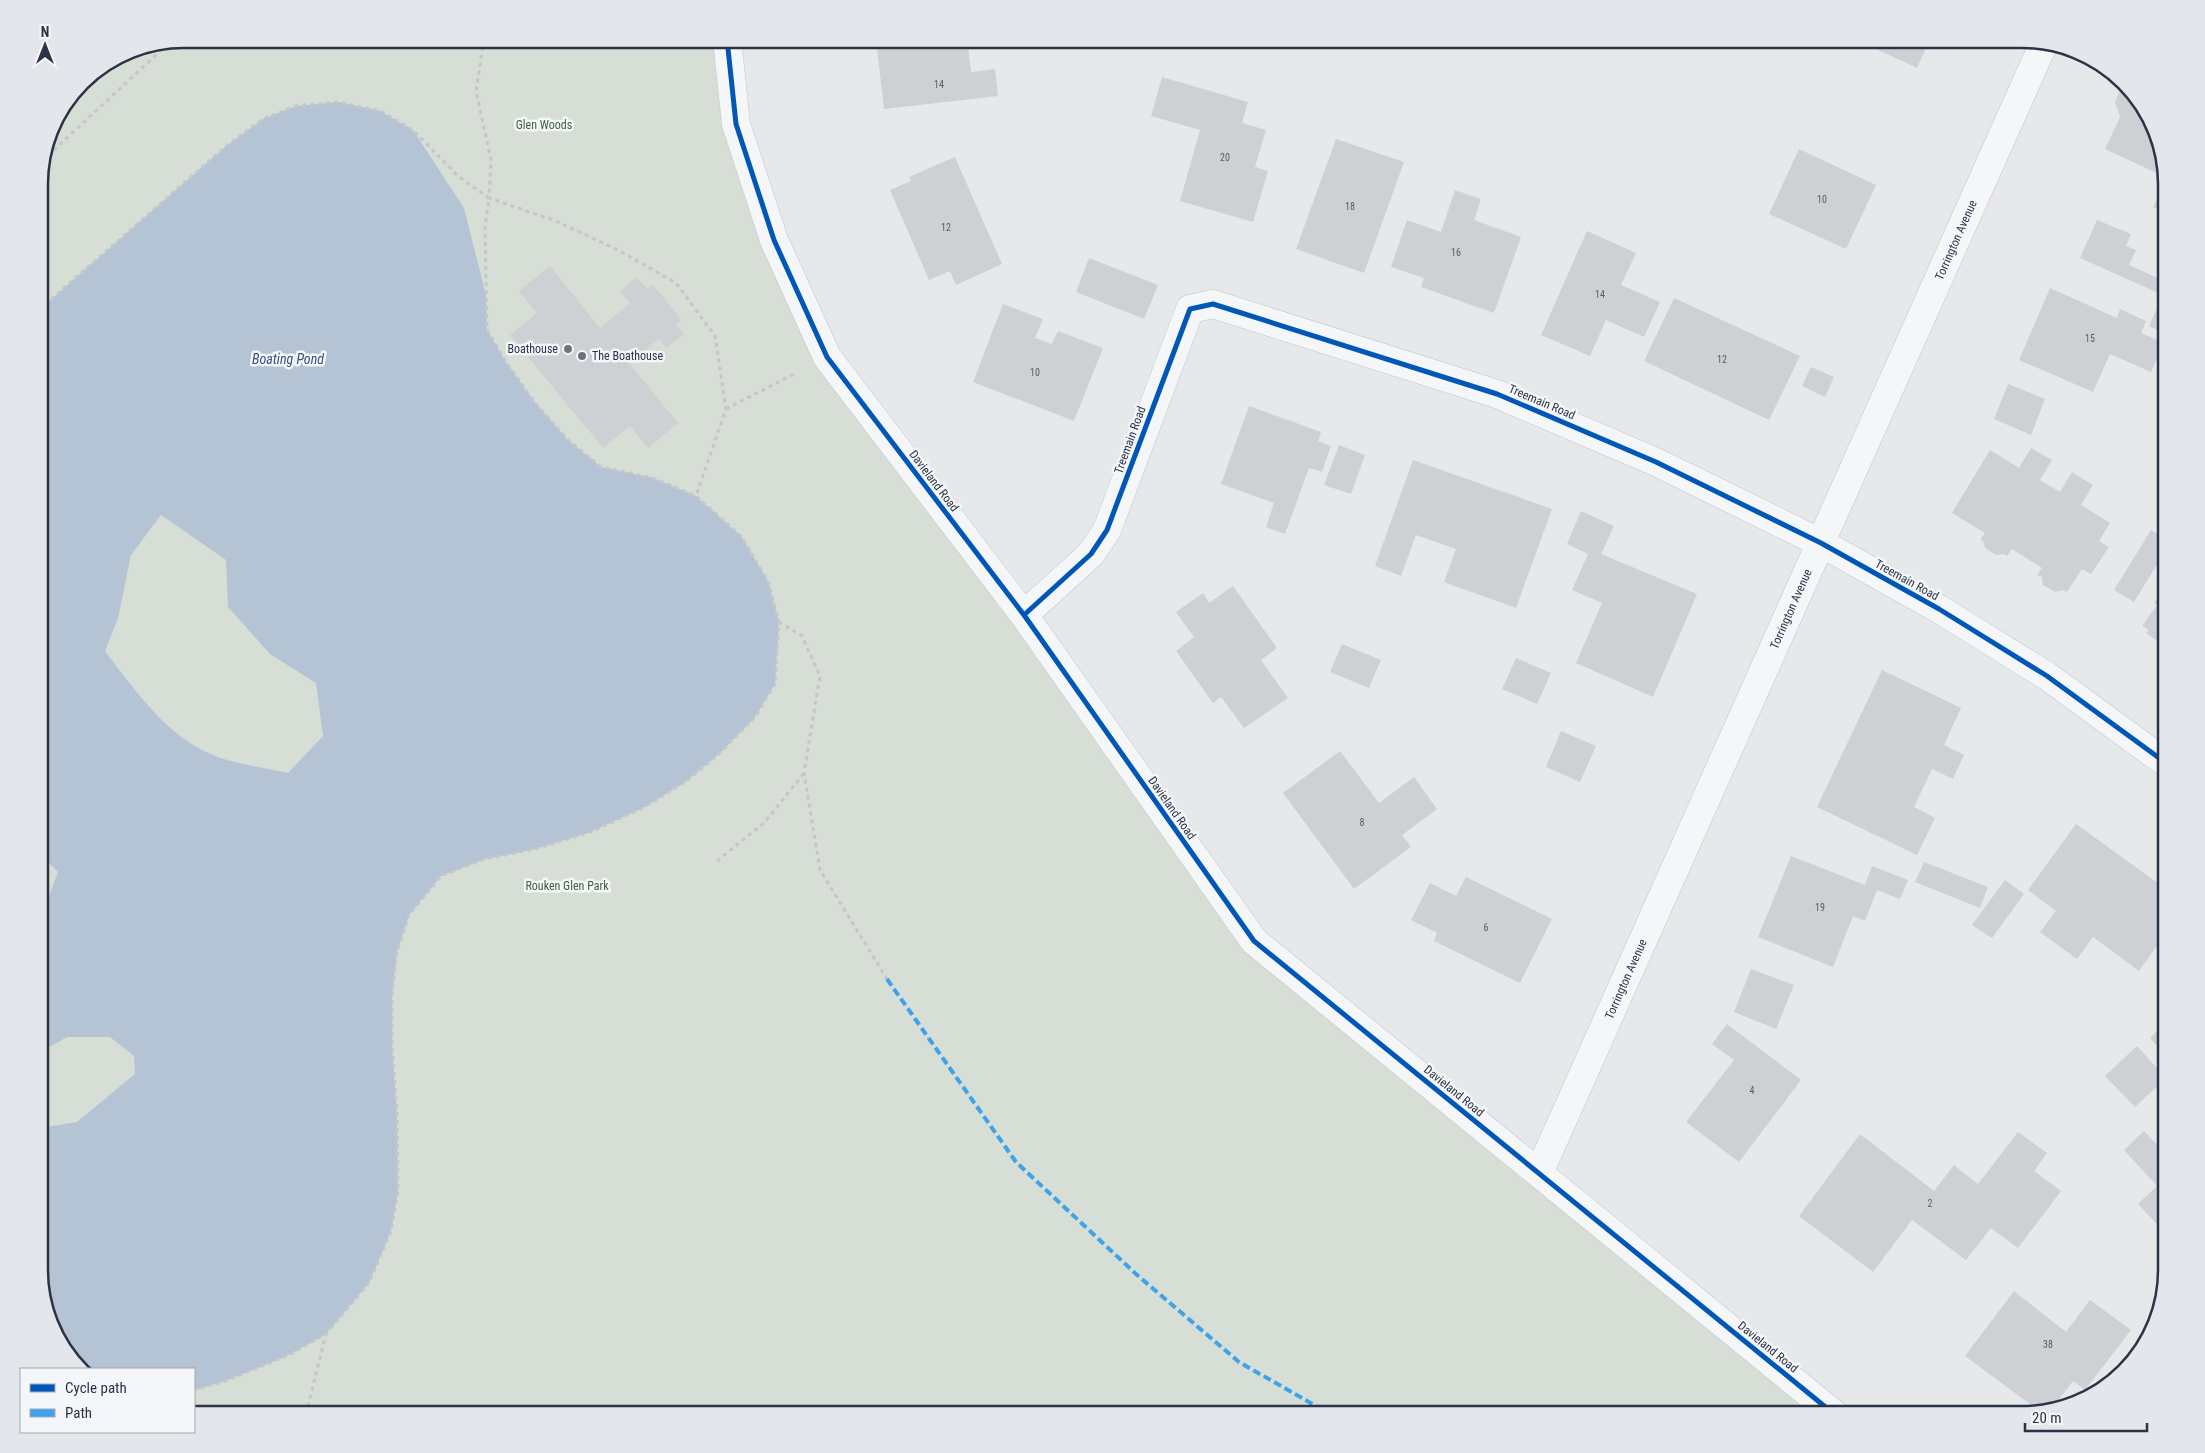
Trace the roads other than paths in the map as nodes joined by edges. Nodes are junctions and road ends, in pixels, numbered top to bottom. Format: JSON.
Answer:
{"nodes":[{"id":1,"x":728,"y":48,"type":"edge"},
{"id":2,"x":2041,"y":49,"type":"edge"},
{"id":3,"x":1821,"y":543,"type":"junction"},
{"id":4,"x":1024,"y":615,"type":"junction"},
{"id":5,"x":2158,"y":757,"type":"edge"},
{"id":6,"x":1539,"y":1173,"type":"junction"},
{"id":7,"x":1824,"y":1406,"type":"edge"}],
"edges":[{"from":1,"to":4,"type":"street","name":"Davieland Road"},
{"from":2,"to":3,"type":"street","name":"Torrington Avenue"},
{"from":3,"to":4,"type":"street","name":"Treemain Road"},
{"from":3,"to":5,"type":"street","name":"Treemain Road"},
{"from":3,"to":6,"type":"street","name":"Torrington Avenue"},
{"from":4,"to":6,"type":"street","name":"Davieland Road"},
{"from":6,"to":7,"type":"street","name":"Davieland Road"}]}
